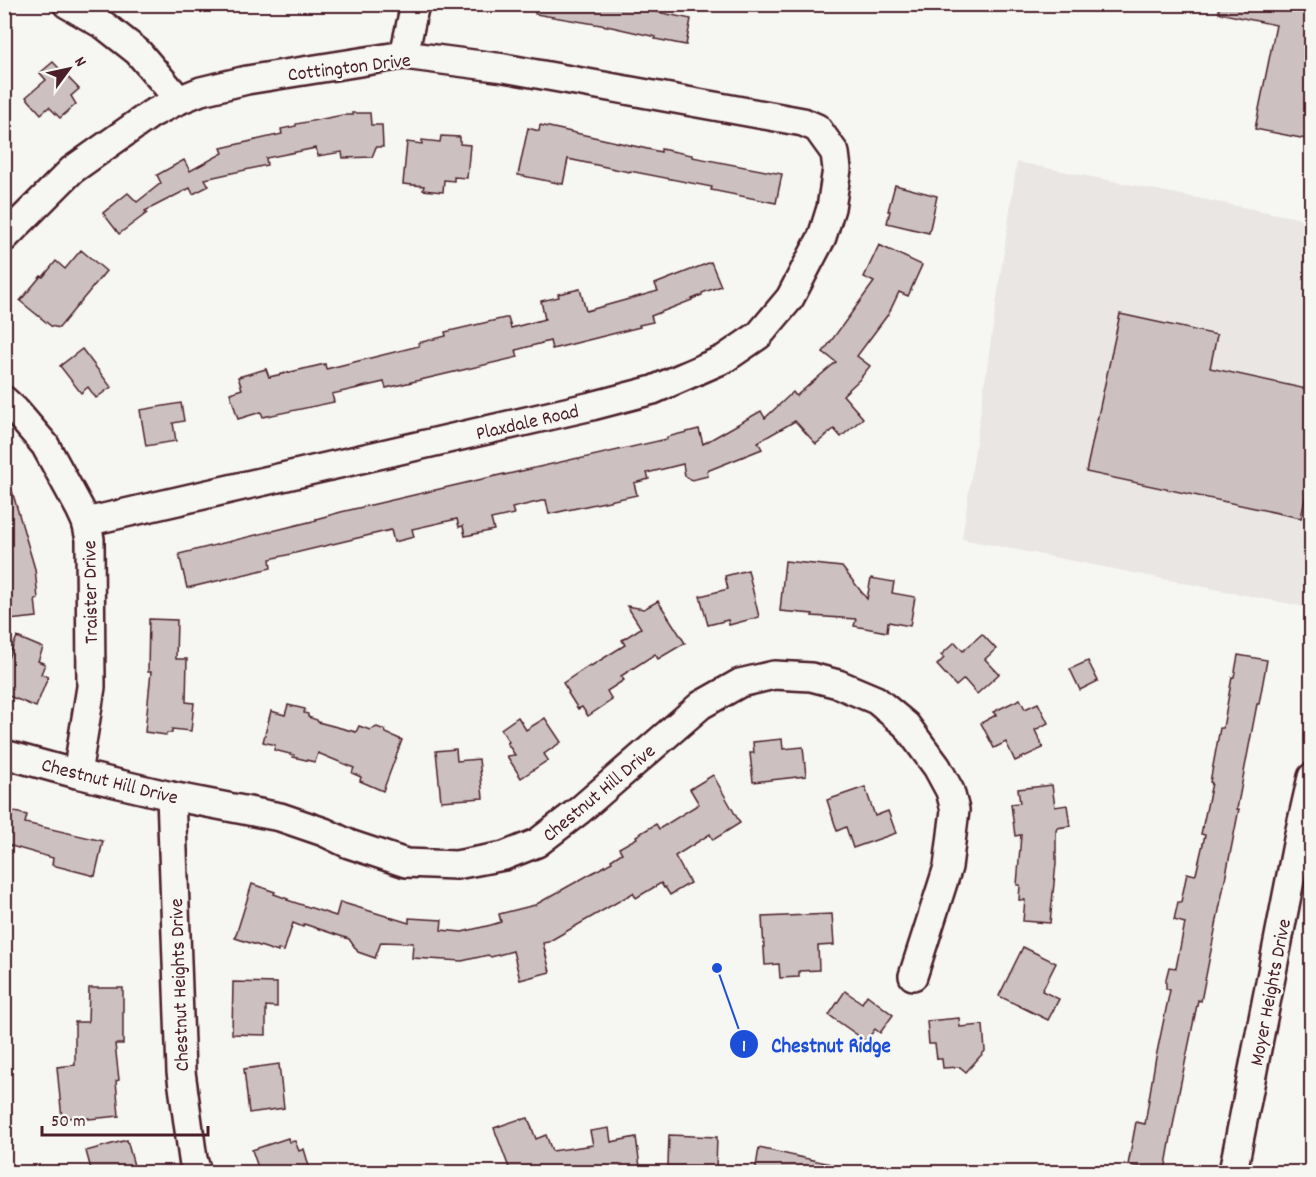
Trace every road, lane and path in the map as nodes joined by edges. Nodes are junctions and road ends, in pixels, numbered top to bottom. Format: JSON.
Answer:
{"nodes":[{"id":1,"x":67,"y":4,"type":"edge"},
{"id":2,"x":415,"y":4,"type":"edge"},
{"id":3,"x":404,"y":55,"type":"junction"},
{"id":4,"x":178,"y":100,"type":"junction"},
{"id":5,"x":834,"y":153,"type":"joint"},
{"id":6,"x":4,"y":238,"type":"edge"},
{"id":7,"x":4,"y":400,"type":"edge"},
{"id":8,"x":86,"y":522,"type":"junction"},
{"id":9,"x":4,"y":754,"type":"edge"},
{"id":10,"x":76,"y":774,"type":"junction"},
{"id":11,"x":1311,"y":777,"type":"edge"},
{"id":12,"x":171,"y":796,"type":"junction"},
{"id":13,"x":1305,"y":835,"type":"edge"},
{"id":14,"x":913,"y":976,"type":"dead end"},
{"id":15,"x":197,"y":1173,"type":"edge"},
{"id":16,"x":1233,"y":1173,"type":"edge"}],
"edges":[{"from":1,"to":4,"type":"street"},
{"from":2,"to":3,"type":"street"},
{"from":3,"to":4,"type":"street","name":"Cottington Drive"},
{"from":3,"to":5,"type":"street","name":"Cottington Drive"},
{"from":4,"to":6,"type":"street","name":"Cottington Drive"},
{"from":5,"to":8,"type":"street","name":"Plaxdale Road"},
{"from":7,"to":8,"type":"street","name":"Traister Drive"},
{"from":8,"to":10,"type":"street","name":"Traister Drive"},
{"from":9,"to":10,"type":"street","name":"Chestnut Hill Drive"},
{"from":10,"to":12,"type":"street","name":"Chestnut Hill Drive"},
{"from":11,"to":13,"type":"street","name":"Moyer Heights Drive"},
{"from":12,"to":14,"type":"street","name":"Chestnut Hill Drive"},
{"from":12,"to":15,"type":"street","name":"Chestnut Heights Drive"},
{"from":13,"to":16,"type":"street","name":"Moyer Heights Drive"}]}
